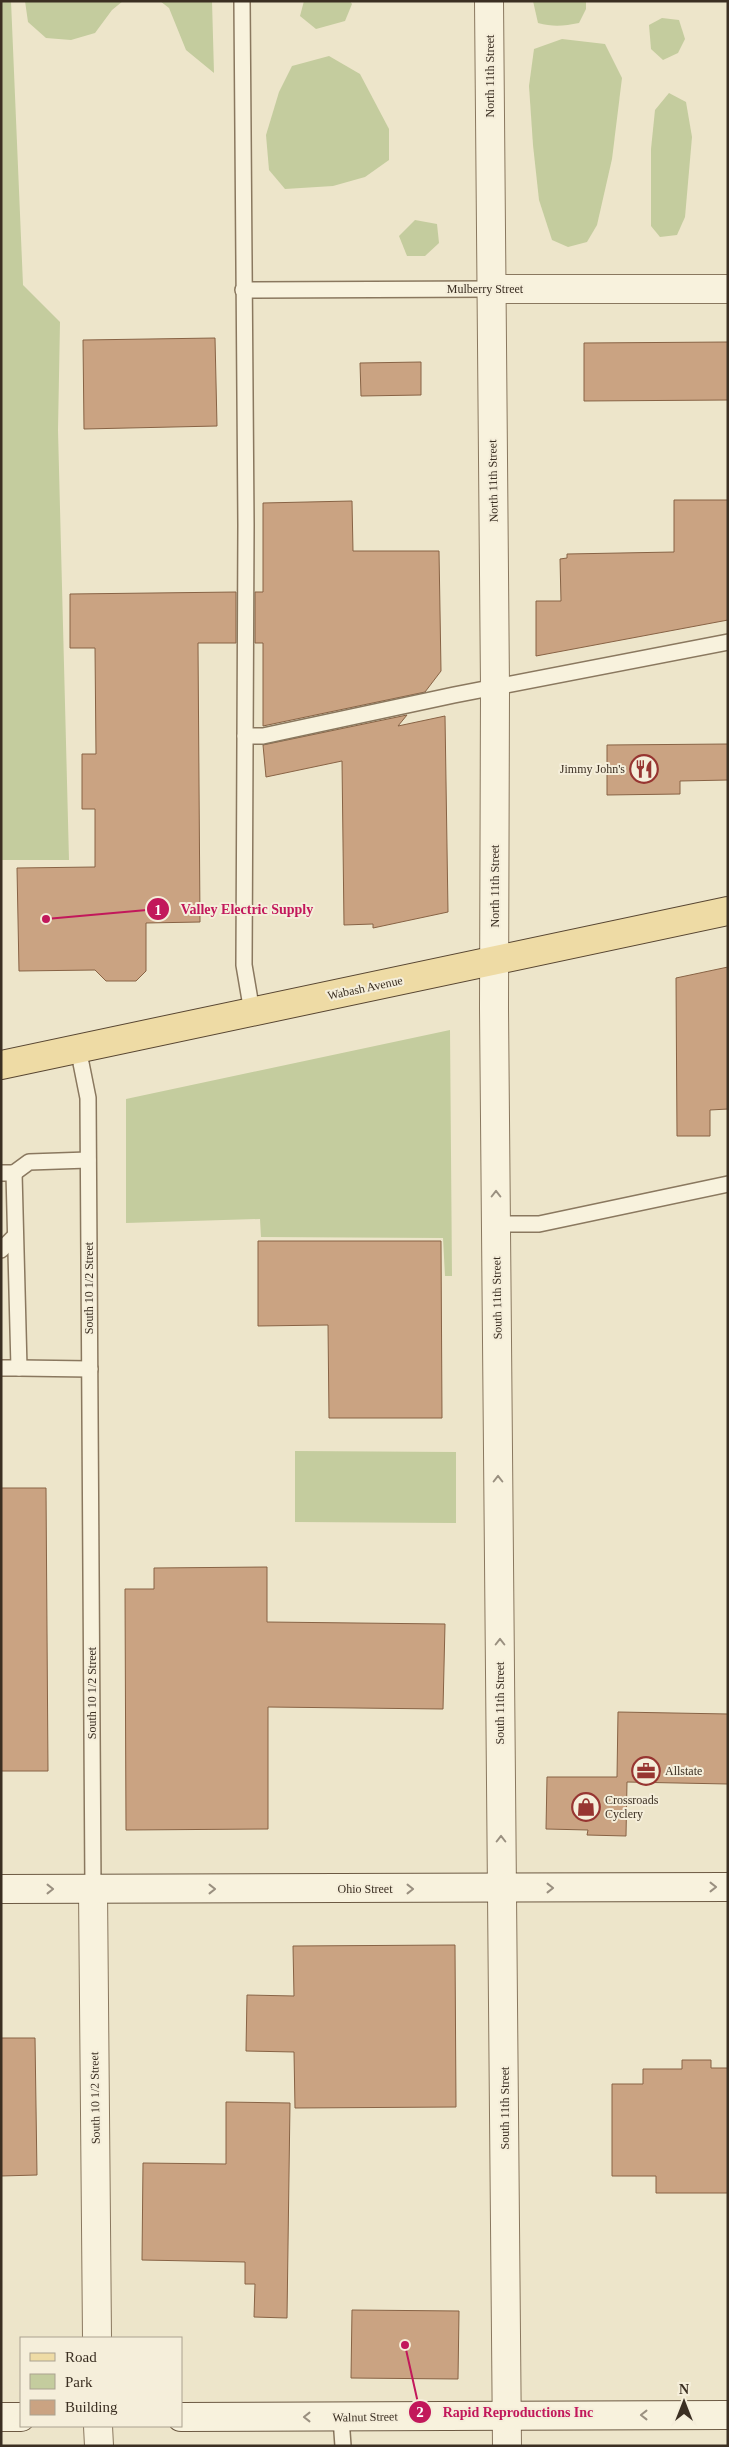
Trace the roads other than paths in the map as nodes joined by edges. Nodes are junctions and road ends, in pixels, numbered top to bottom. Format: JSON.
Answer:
{"nodes":[{"id":1,"x":242,"y":1,"type":"edge"},
{"id":2,"x":490,"y":1,"type":"edge"},
{"id":3,"x":491,"y":289,"type":"junction"},
{"id":4,"x":728,"y":289,"type":"edge"},
{"id":5,"x":243,"y":290,"type":"junction"},
{"id":6,"x":728,"y":642,"type":"edge"},
{"id":7,"x":495,"y":688,"type":"junction"},
{"id":8,"x":245,"y":736,"type":"junction"},
{"id":9,"x":728,"y":911,"type":"edge"},
{"id":10,"x":494,"y":961,"type":"junction"},
{"id":11,"x":252,"y":1012,"type":"junction"},
{"id":12,"x":78,"y":1048,"type":"junction"},
{"id":13,"x":1,"y":1065,"type":"edge"},
{"id":14,"x":88,"y":1160,"type":"junction"},
{"id":15,"x":8,"y":1173,"type":"edge"},
{"id":16,"x":728,"y":1184,"type":"edge"},
{"id":17,"x":496,"y":1224,"type":"junction"},
{"id":18,"x":15,"y":1236,"type":"junction"},
{"id":19,"x":1,"y":1250,"type":"edge"},
{"id":20,"x":1,"y":1368,"type":"edge"},
{"id":21,"x":19,"y":1368,"type":"junction"},
{"id":22,"x":90,"y":1369,"type":"junction"},
{"id":23,"x":501,"y":1888,"type":"junction"},
{"id":24,"x":728,"y":1888,"type":"edge"},
{"id":25,"x":1,"y":1889,"type":"edge"},
{"id":26,"x":93,"y":1889,"type":"junction"},
{"id":27,"x":97,"y":2337,"type":"edge"},
{"id":28,"x":507,"y":2414,"type":"junction"},
{"id":29,"x":728,"y":2415,"type":"edge"},
{"id":30,"x":1,"y":2417,"type":"edge"},
{"id":31,"x":20,"y":2417,"type":"edge"},
{"id":32,"x":182,"y":2417,"type":"edge"},
{"id":33,"x":341,"y":2418,"type":"junction"},
{"id":34,"x":98,"y":2427,"type":"edge"},
{"id":35,"x":98,"y":2446,"type":"edge"},
{"id":36,"x":342,"y":2446,"type":"edge"},
{"id":37,"x":507,"y":2446,"type":"edge"}],
"edges":[{"from":1,"to":5,"type":"lane"},
{"from":2,"to":3,"type":"street","name":"North 11th Street"},
{"from":3,"to":4,"type":"street","name":"Mulberry Street"},
{"from":3,"to":5,"type":"lane","name":"Mulberry Street"},
{"from":3,"to":7,"type":"street","name":"North 11th Street"},
{"from":5,"to":8,"type":"lane"},
{"from":6,"to":7,"type":"lane"},
{"from":7,"to":8,"type":"lane"},
{"from":7,"to":10,"type":"street","name":"North 11th Street"},
{"from":8,"to":11,"type":"lane"},
{"from":9,"to":10,"type":"main road","name":"Wabash Avenue"},
{"from":10,"to":11,"type":"main road","name":"Wabash Avenue"},
{"from":17,"to":10,"type":"street","name":"South 11th Street","one_way":true},
{"from":11,"to":12,"type":"main road","name":"Wabash Avenue"},
{"from":12,"to":13,"type":"main road","name":"Wabash Avenue"},
{"from":12,"to":14,"type":"lane","name":"South 10 1/2 Street"},
{"from":14,"to":15,"type":"lane"},
{"from":14,"to":22,"type":"lane","name":"South 10 1/2 Street"},
{"from":15,"to":18,"type":"lane"},
{"from":16,"to":17,"type":"lane"},
{"from":23,"to":17,"type":"street","name":"South 11th Street","one_way":true},
{"from":18,"to":19,"type":"lane"},
{"from":18,"to":21,"type":"lane"},
{"from":20,"to":21,"type":"lane"},
{"from":21,"to":22,"type":"lane"},
{"from":22,"to":26,"type":"lane","name":"South 10 1/2 Street"},
{"from":23,"to":24,"type":"street","name":"Ohio Street","one_way":true},
{"from":26,"to":23,"type":"street","name":"Ohio Street","one_way":true},
{"from":23,"to":28,"type":"street","name":"South 11th Street"},
{"from":25,"to":26,"type":"street","name":"Ohio Street","one_way":true},
{"from":26,"to":27,"type":"street","name":"South 10 1/2 Street"},
{"from":29,"to":28,"type":"street","name":"Walnut Street","one_way":true},
{"from":28,"to":33,"type":"street","name":"Walnut Street"},
{"from":28,"to":37,"type":"street","name":"South 11th Street"},
{"from":30,"to":31,"type":"street"},
{"from":33,"to":32,"type":"street","name":"Walnut Street","one_way":true},
{"from":33,"to":36,"type":"lane"},
{"from":34,"to":35,"type":"street"}]}
